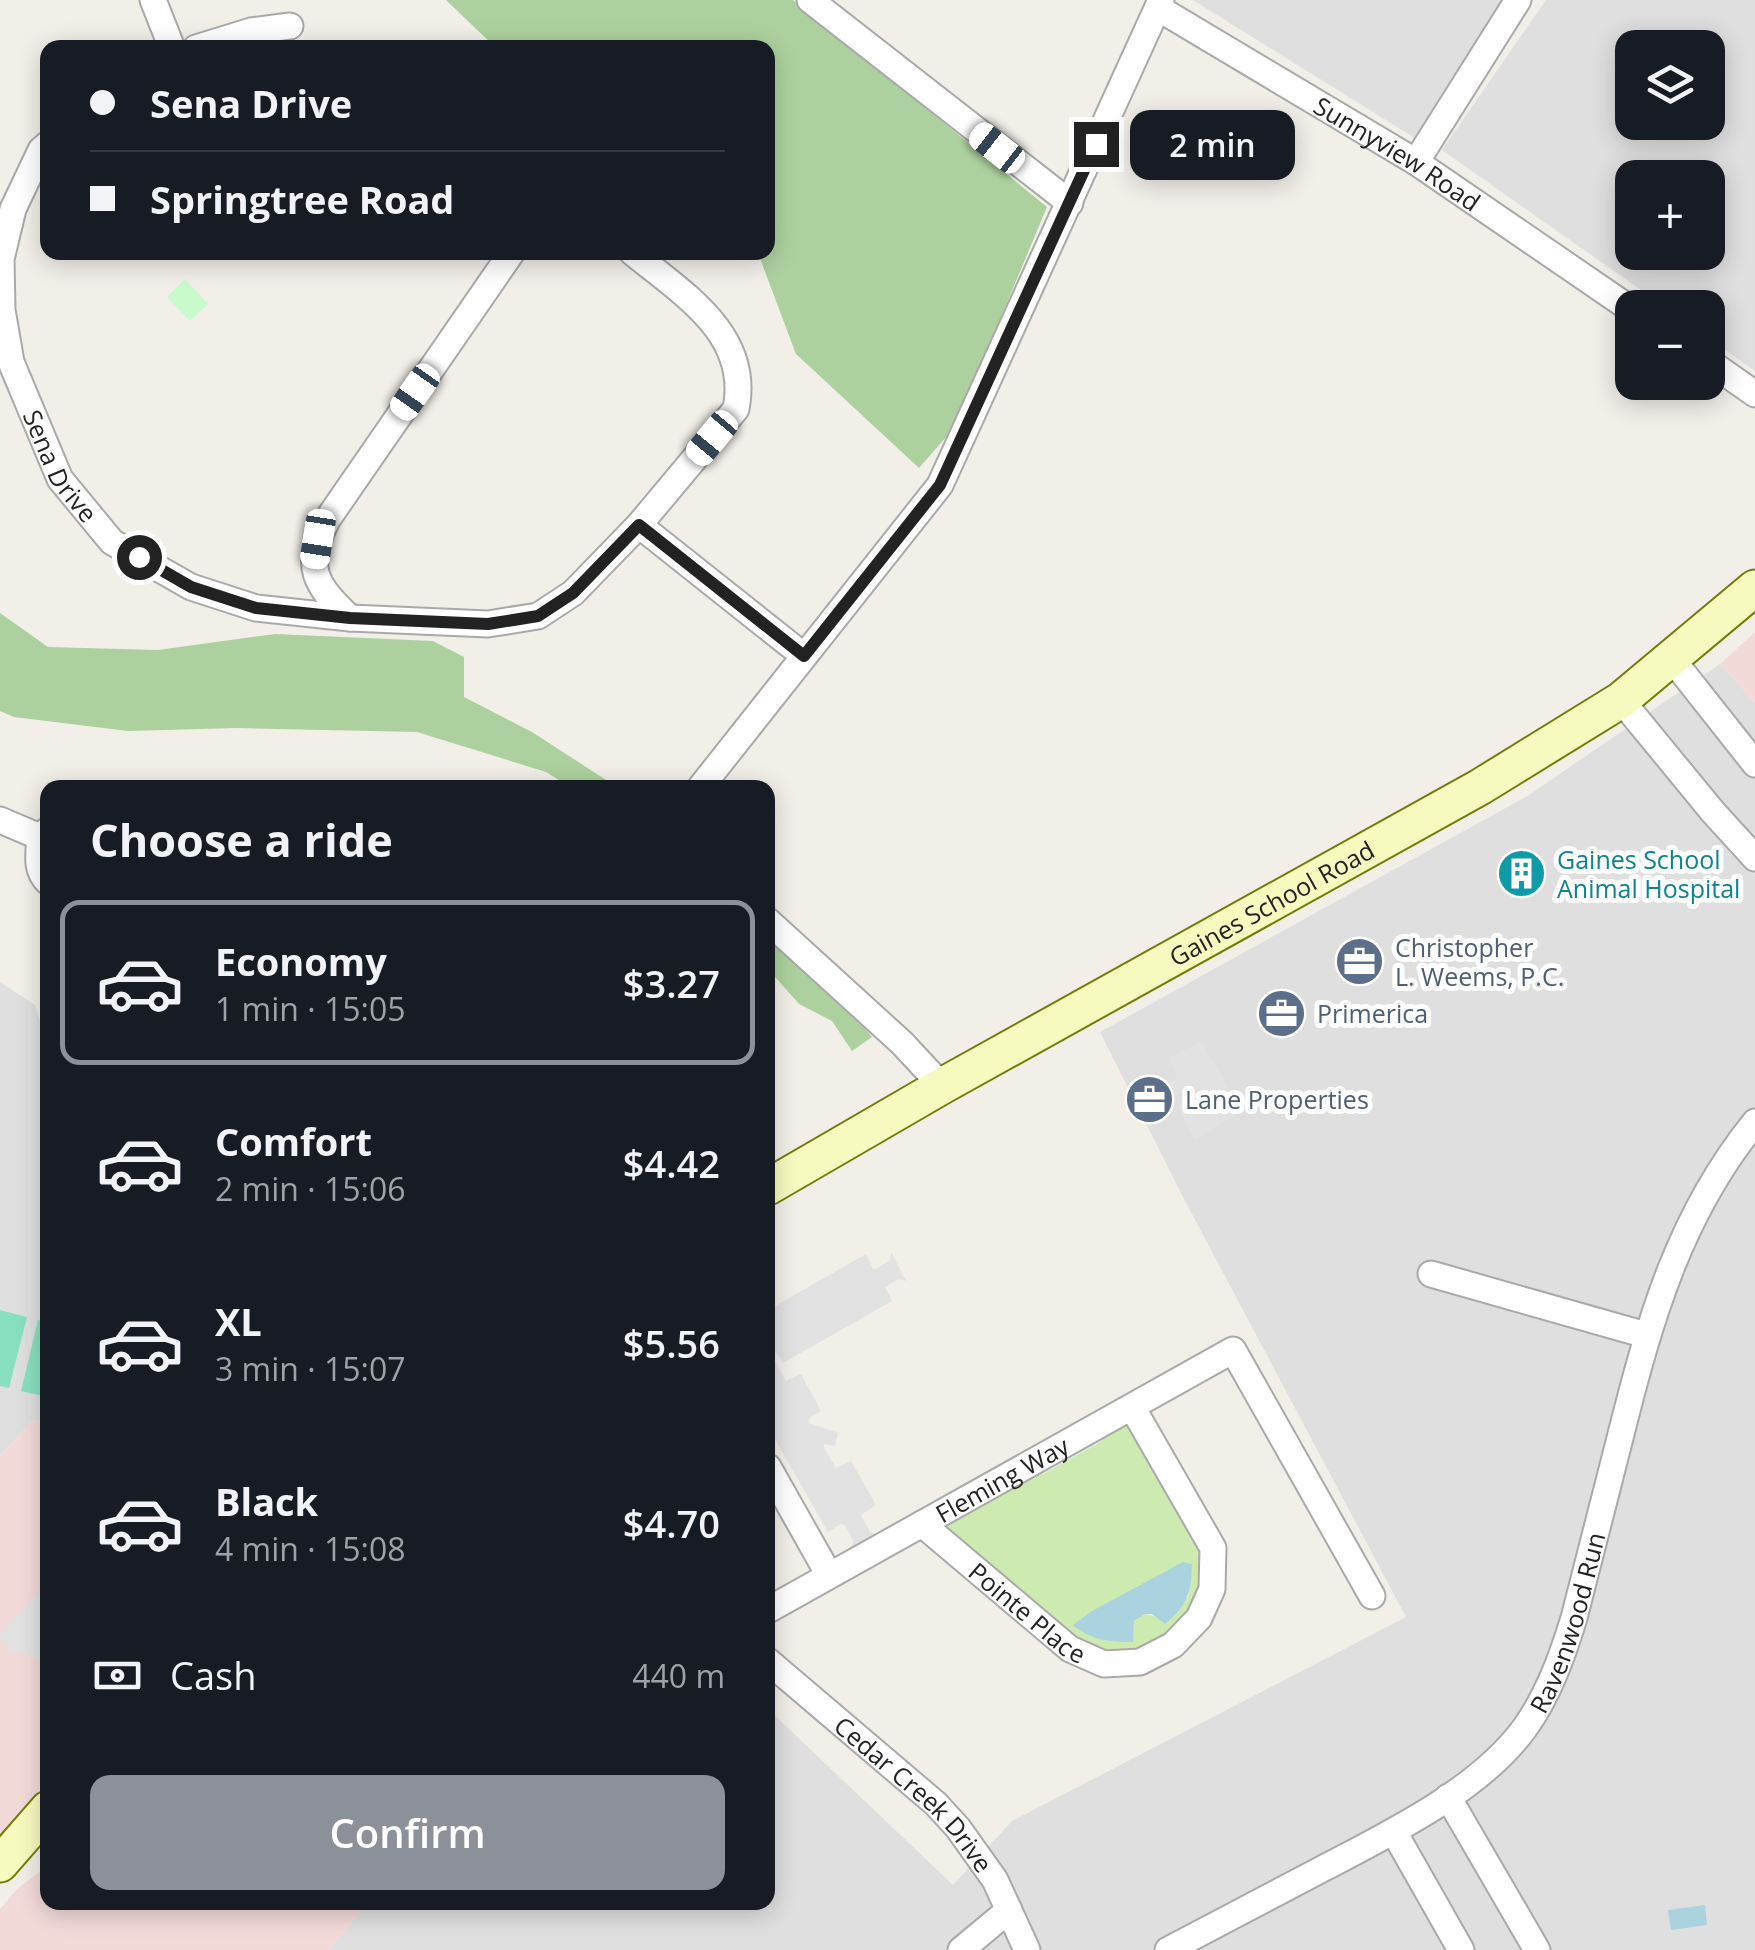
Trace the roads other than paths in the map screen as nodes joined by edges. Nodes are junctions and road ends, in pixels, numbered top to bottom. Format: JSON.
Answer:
{"nodes":[{"id":1,"x":153,"y":0,"type":"edge"},
{"id":2,"x":810,"y":0,"type":"edge"},
{"id":3,"x":1518,"y":0,"type":"edge"},
{"id":4,"x":1160,"y":4,"type":"edge"},
{"id":5,"x":290,"y":26,"type":"dead end"},
{"id":6,"x":169,"y":40,"type":"edge"},
{"id":7,"x":222,"y":40,"type":"edge"},
{"id":8,"x":40,"y":152,"type":"edge"},
{"id":9,"x":1416,"y":162,"type":"junction"},
{"id":10,"x":1070,"y":203,"type":"junction"},
{"id":11,"x":506,"y":260,"type":"edge"},
{"id":12,"x":642,"y":260,"type":"edge"},
{"id":13,"x":1615,"y":298,"type":"edge"},
{"id":14,"x":1725,"y":373,"type":"edge"},
{"id":15,"x":1755,"y":394,"type":"edge"},
{"id":16,"x":639,"y":525,"type":"junction"},
{"id":17,"x":1755,"y":588,"type":"edge"},
{"id":18,"x":350,"y":618,"type":"junction"},
{"id":19,"x":804,"y":656,"type":"junction"},
{"id":20,"x":1672,"y":660,"type":"junction"},
{"id":21,"x":1621,"y":700,"type":"junction"},
{"id":22,"x":1755,"y":764,"type":"edge"},
{"id":23,"x":706,"y":780,"type":"edge"},
{"id":24,"x":0,"y":820,"type":"edge"},
{"id":25,"x":40,"y":832,"type":"edge"},
{"id":26,"x":1755,"y":858,"type":"edge"},
{"id":27,"x":775,"y":927,"type":"edge"},
{"id":28,"x":942,"y":1086,"type":"junction"},
{"id":29,"x":1755,"y":1122,"type":"edge"},
{"id":30,"x":775,"y":1183,"type":"edge"},
{"id":31,"x":1431,"y":1274,"type":"dead end"},
{"id":32,"x":1646,"y":1336,"type":"junction"},
{"id":33,"x":1132,"y":1407,"type":"junction"},
{"id":34,"x":775,"y":1479,"type":"edge"},
{"id":35,"x":922,"y":1524,"type":"junction"},
{"id":36,"x":830,"y":1575,"type":"junction"},
{"id":37,"x":1372,"y":1596,"type":"dead end"},
{"id":38,"x":775,"y":1606,"type":"edge"},
{"id":39,"x":775,"y":1667,"type":"edge"},
{"id":40,"x":1448,"y":1797,"type":"junction"},
{"id":41,"x":40,"y":1817,"type":"edge"},
{"id":42,"x":1394,"y":1832,"type":"junction"},
{"id":43,"x":0,"y":1864,"type":"edge"},
{"id":44,"x":1008,"y":1910,"type":"junction"},
{"id":45,"x":961,"y":1950,"type":"edge"},
{"id":46,"x":1026,"y":1950,"type":"edge"},
{"id":47,"x":1168,"y":1950,"type":"edge"},
{"id":48,"x":1461,"y":1950,"type":"edge"},
{"id":49,"x":1537,"y":1950,"type":"edge"}],
"edges":[{"from":1,"to":6,"type":"street"},
{"from":2,"to":10,"type":"street"},
{"from":3,"to":9,"type":"street"},
{"from":4,"to":9,"type":"street","name":"Sunnyview Road"},
{"from":4,"to":10,"type":"street"},
{"from":5,"to":7,"type":"street"},
{"from":8,"to":18,"type":"street","name":"Sena Drive"},
{"from":9,"to":13,"type":"street","name":"Sunnyview Road"},
{"from":10,"to":19,"type":"street"},
{"from":11,"to":18,"type":"street"},
{"from":12,"to":16,"type":"street","name":"Sena Drive"},
{"from":14,"to":15,"type":"street"},
{"from":16,"to":18,"type":"street","name":"Sena Drive"},
{"from":16,"to":19,"type":"street"},
{"from":17,"to":20,"type":"main road","name":"Gaines School Road"},
{"from":19,"to":23,"type":"street"},
{"from":20,"to":21,"type":"main road","name":"Gaines School Road"},
{"from":20,"to":22,"type":"street"},
{"from":21,"to":26,"type":"street"},
{"from":21,"to":28,"type":"main road","name":"Gaines School Road"},
{"from":24,"to":25,"type":"street"},
{"from":27,"to":28,"type":"street"},
{"from":28,"to":30,"type":"main road","name":"Gaines School Road"},
{"from":29,"to":32,"type":"street","name":"Ravenwood Run"},
{"from":31,"to":32,"type":"street"},
{"from":32,"to":40,"type":"street","name":"Ravenwood Run"},
{"from":33,"to":35,"type":"street","name":"Fleming Way"},
{"from":33,"to":35,"type":"street","name":"Pointe Place"},
{"from":33,"to":37,"type":"street","name":"Fleming Way"},
{"from":34,"to":36,"type":"street"},
{"from":35,"to":36,"type":"street","name":"Fleming Way"},
{"from":36,"to":38,"type":"street","name":"Fleming Way"},
{"from":39,"to":44,"type":"street","name":"Cedar Creek Drive"},
{"from":40,"to":42,"type":"street","name":"Ravenwood Run"},
{"from":40,"to":49,"type":"street"},
{"from":41,"to":43,"type":"main road"},
{"from":42,"to":47,"type":"street","name":"Ravenwood Run"},
{"from":42,"to":48,"type":"street"},
{"from":44,"to":45,"type":"street"},
{"from":44,"to":46,"type":"street","name":"Cedar Creek Drive"}]}
